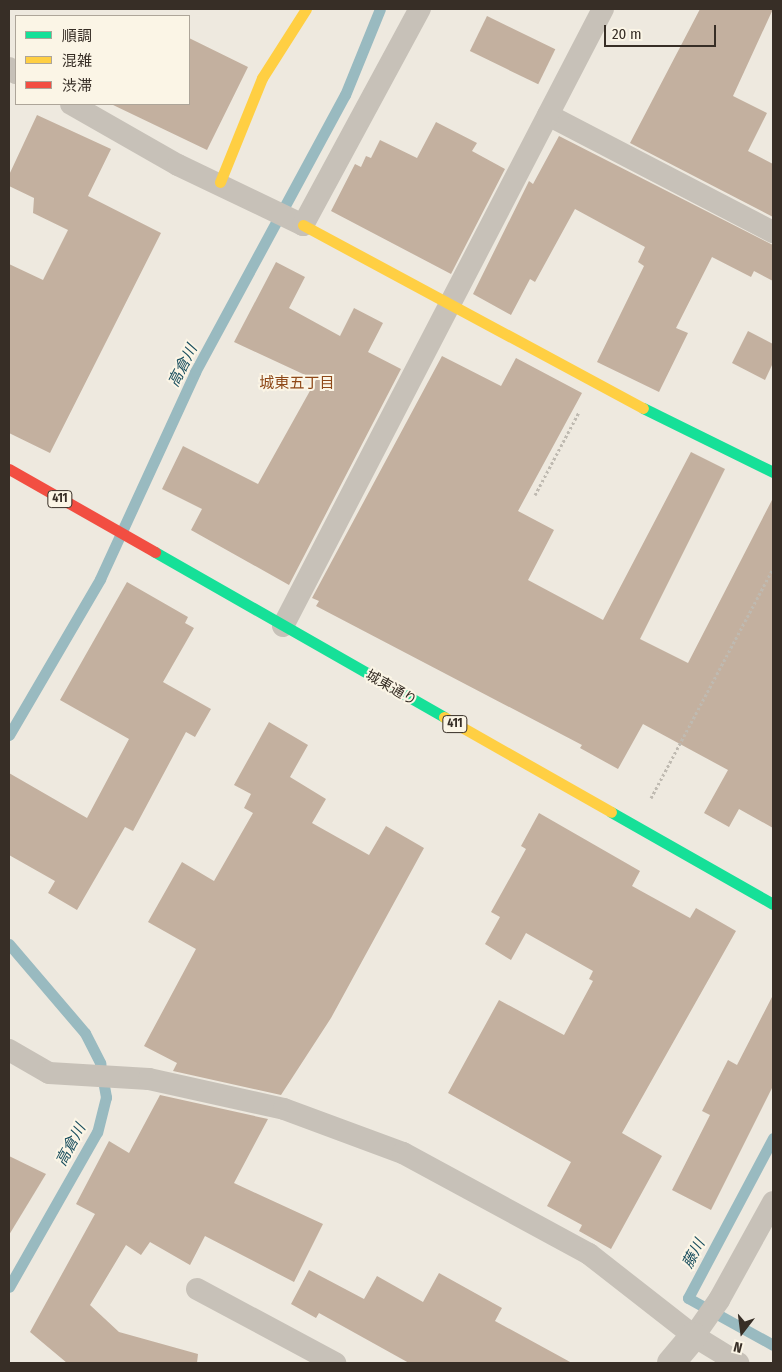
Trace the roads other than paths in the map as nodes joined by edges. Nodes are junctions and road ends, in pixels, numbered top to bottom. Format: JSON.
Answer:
{"nodes":[{"id":1,"x":306,"y":9,"type":"edge"},
{"id":2,"x":420,"y":9,"type":"edge"},
{"id":3,"x":604,"y":9,"type":"edge"},
{"id":4,"x":73,"y":105,"type":"edge"},
{"id":5,"x":548,"y":115,"type":"junction"},
{"id":6,"x":220,"y":182,"type":"junction"},
{"id":7,"x":303,"y":225,"type":"junction"},
{"id":8,"x":773,"y":230,"type":"edge"},
{"id":9,"x":450,"y":300,"type":"junction"},
{"id":10,"x":9,"y":470,"type":"edge"},
{"id":11,"x":773,"y":472,"type":"edge"},
{"id":12,"x":283,"y":626,"type":"junction"},
{"id":13,"x":773,"y":904,"type":"edge"},
{"id":14,"x":9,"y":1050,"type":"edge"},
{"id":15,"x":773,"y":1202,"type":"edge"},
{"id":16,"x":197,"y":1289,"type":"dead end"},
{"id":17,"x":699,"y":1330,"type":"junction"},
{"id":18,"x":335,"y":1363,"type":"edge"},
{"id":19,"x":671,"y":1363,"type":"edge"},
{"id":20,"x":738,"y":1363,"type":"edge"}],
"edges":[{"from":1,"to":6,"type":"main road"},
{"from":2,"to":7,"type":"lane"},
{"from":3,"to":5,"type":"lane"},
{"from":4,"to":6,"type":"lane"},
{"from":5,"to":8,"type":"lane"},
{"from":5,"to":9,"type":"lane"},
{"from":6,"to":7,"type":"lane"},
{"from":7,"to":9,"type":"main road"},
{"from":9,"to":11,"type":"main road"},
{"from":9,"to":12,"type":"lane"},
{"from":10,"to":12,"type":"main road","name":"城東通り","number":"411"},
{"from":12,"to":13,"type":"main road","name":"城東通り","number":"411"},
{"from":14,"to":17,"type":"lane"},
{"from":15,"to":17,"type":"lane"},
{"from":16,"to":18,"type":"lane"},
{"from":17,"to":19,"type":"street"},
{"from":17,"to":20,"type":"lane"}]}
